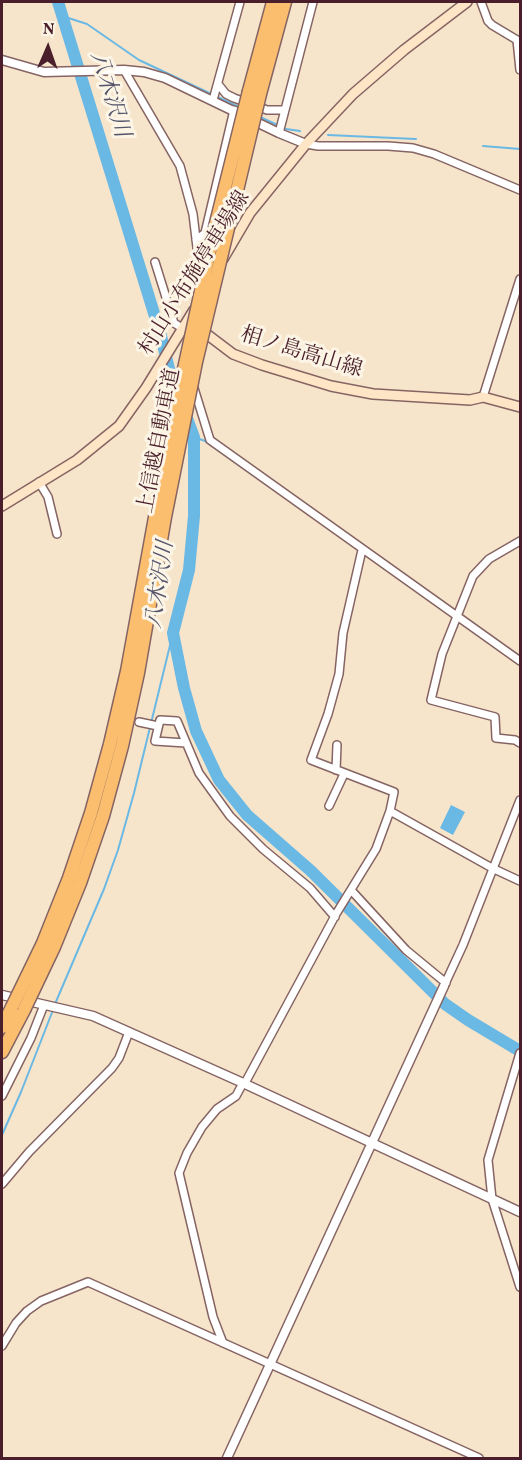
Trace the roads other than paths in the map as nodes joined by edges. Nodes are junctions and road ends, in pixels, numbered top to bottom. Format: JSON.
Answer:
{"nodes":[{"id":1,"x":240,"y":2,"type":"edge"},
{"id":2,"x":273,"y":2,"type":"edge"},
{"id":3,"x":285,"y":2,"type":"edge"},
{"id":4,"x":313,"y":2,"type":"edge"},
{"id":5,"x":467,"y":2,"type":"edge"},
{"id":6,"x":481,"y":2,"type":"edge"},
{"id":7,"x":2,"y":60,"type":"edge"},
{"id":8,"x":124,"y":70,"type":"junction"},
{"id":9,"x":520,"y":70,"type":"edge"},
{"id":10,"x":218,"y":84,"type":"junction"},
{"id":11,"x":255,"y":93,"type":"junction"},
{"id":12,"x":214,"y":98,"type":"junction"},
{"id":13,"x":234,"y":110,"type":"junction"},
{"id":14,"x":285,"y":110,"type":"junction"},
{"id":15,"x":281,"y":129,"type":"junction"},
{"id":16,"x":306,"y":144,"type":"junction"},
{"id":17,"x":520,"y":190,"type":"edge"},
{"id":18,"x":196,"y":240,"type":"junction"},
{"id":19,"x":155,"y":262,"type":"dead end"},
{"id":20,"x":520,"y":279,"type":"edge"},
{"id":21,"x":207,"y":285,"type":"junction"},
{"id":22,"x":189,"y":318,"type":"junction"},
{"id":23,"x":179,"y":334,"type":"junction"},
{"id":24,"x":483,"y":397,"type":"junction"},
{"id":25,"x":520,"y":407,"type":"edge"},
{"id":26,"x":39,"y":482,"type":"junction"},
{"id":27,"x":2,"y":506,"type":"edge"},
{"id":28,"x":57,"y":534,"type":"dead end"},
{"id":29,"x":520,"y":541,"type":"edge"},
{"id":30,"x":362,"y":550,"type":"junction"},
{"id":31,"x":456,"y":616,"type":"junction"},
{"id":32,"x":520,"y":661,"type":"edge"},
{"id":33,"x":139,"y":722,"type":"dead end"},
{"id":34,"x":158,"y":726,"type":"junction"},
{"id":35,"x":186,"y":743,"type":"junction"},
{"id":36,"x":520,"y":744,"type":"edge"},
{"id":37,"x":337,"y":745,"type":"dead end"},
{"id":38,"x":336,"y":770,"type":"junction"},
{"id":39,"x":344,"y":774,"type":"junction"},
{"id":40,"x":520,"y":800,"type":"edge"},
{"id":41,"x":329,"y":806,"type":"dead end"},
{"id":42,"x":390,"y":811,"type":"junction"},
{"id":43,"x":492,"y":868,"type":"junction"},
{"id":44,"x":520,"y":881,"type":"edge"},
{"id":45,"x":351,"y":890,"type":"junction"},
{"id":46,"x":336,"y":916,"type":"junction"},
{"id":47,"x":445,"y":985,"type":"junction"},
{"id":48,"x":2,"y":995,"type":"edge"},
{"id":49,"x":46,"y":1005,"type":"junction"},
{"id":50,"x":18,"y":1008,"type":"junction"},
{"id":51,"x":2,"y":1027,"type":"edge"},
{"id":52,"x":129,"y":1032,"type":"junction"},
{"id":53,"x":2,"y":1052,"type":"edge"},
{"id":54,"x":520,"y":1053,"type":"edge"},
{"id":55,"x":244,"y":1083,"type":"junction"},
{"id":56,"x":2,"y":1096,"type":"edge"},
{"id":57,"x":372,"y":1143,"type":"junction"},
{"id":58,"x":2,"y":1184,"type":"edge"},
{"id":59,"x":492,"y":1199,"type":"junction"},
{"id":60,"x":520,"y":1212,"type":"edge"},
{"id":61,"x":520,"y":1287,"type":"edge"},
{"id":62,"x":223,"y":1343,"type":"junction"},
{"id":63,"x":2,"y":1346,"type":"edge"},
{"id":64,"x":270,"y":1364,"type":"junction"},
{"id":65,"x":227,"y":1458,"type":"edge"},
{"id":66,"x":479,"y":1458,"type":"edge"}],
"edges":[{"from":1,"to":10,"type":"street"},
{"from":2,"to":11,"type":"highway","name":"上信越自動車道"},
{"from":3,"to":11,"type":"highway","name":"上信越自動車道"},
{"from":4,"to":14,"type":"street"},
{"from":5,"to":16,"type":"main road","name":"村山小布施停車場線"},
{"from":6,"to":9,"type":"street"},
{"from":7,"to":8,"type":"street"},
{"from":8,"to":12,"type":"street"},
{"from":8,"to":18,"type":"street"},
{"from":10,"to":12,"type":"street"},
{"from":10,"to":14,"type":"street"},
{"from":11,"to":50,"type":"highway","name":"上信越自動車道","bridge":true},
{"from":12,"to":13,"type":"street"},
{"from":13,"to":15,"type":"street"},
{"from":13,"to":18,"type":"street"},
{"from":14,"to":15,"type":"street"},
{"from":15,"to":16,"type":"street"},
{"from":16,"to":17,"type":"street"},
{"from":16,"to":21,"type":"main road","name":"村山小布施停車場線"},
{"from":18,"to":21,"type":"street"},
{"from":19,"to":23,"type":"street"},
{"from":20,"to":24,"type":"street"},
{"from":21,"to":22,"type":"main road","name":"村山小布施停車場線"},
{"from":22,"to":23,"type":"main road","name":"村山小布施停車場線"},
{"from":22,"to":24,"type":"main road","name":"相ノ島高山線"},
{"from":23,"to":26,"type":"main road","name":"村山小布施停車場線"},
{"from":23,"to":30,"type":"street"},
{"from":24,"to":25,"type":"main road","name":"相ノ島高山線"},
{"from":26,"to":27,"type":"main road","name":"村山小布施停車場線"},
{"from":26,"to":28,"type":"street"},
{"from":29,"to":31,"type":"street"},
{"from":30,"to":31,"type":"street"},
{"from":30,"to":38,"type":"street"},
{"from":31,"to":32,"type":"street"},
{"from":31,"to":36,"type":"street"},
{"from":33,"to":34,"type":"street"},
{"from":34,"to":35,"type":"street"},
{"from":34,"to":35,"type":"street"},
{"from":35,"to":46,"type":"street"},
{"from":37,"to":38,"type":"street"},
{"from":38,"to":39,"type":"street"},
{"from":39,"to":41,"type":"street"},
{"from":39,"to":42,"type":"street"},
{"from":40,"to":43,"type":"street"},
{"from":42,"to":43,"type":"street"},
{"from":42,"to":45,"type":"street"},
{"from":43,"to":44,"type":"street"},
{"from":43,"to":47,"type":"street"},
{"from":45,"to":46,"type":"street"},
{"from":45,"to":47,"type":"street"},
{"from":46,"to":55,"type":"street"},
{"from":47,"to":57,"type":"street"},
{"from":48,"to":49,"type":"street"},
{"from":49,"to":52,"type":"street"},
{"from":49,"to":56,"type":"street"},
{"from":50,"to":51,"type":"highway","name":"上信越自動車道"},
{"from":50,"to":53,"type":"highway","name":"上信越自動車道"},
{"from":52,"to":55,"type":"street"},
{"from":52,"to":58,"type":"street"},
{"from":54,"to":59,"type":"street"},
{"from":55,"to":57,"type":"street"},
{"from":55,"to":62,"type":"street"},
{"from":57,"to":59,"type":"street"},
{"from":57,"to":64,"type":"street"},
{"from":59,"to":60,"type":"street"},
{"from":59,"to":61,"type":"street"},
{"from":62,"to":63,"type":"street"},
{"from":62,"to":64,"type":"street"},
{"from":64,"to":65,"type":"street"},
{"from":64,"to":66,"type":"street"}]}
